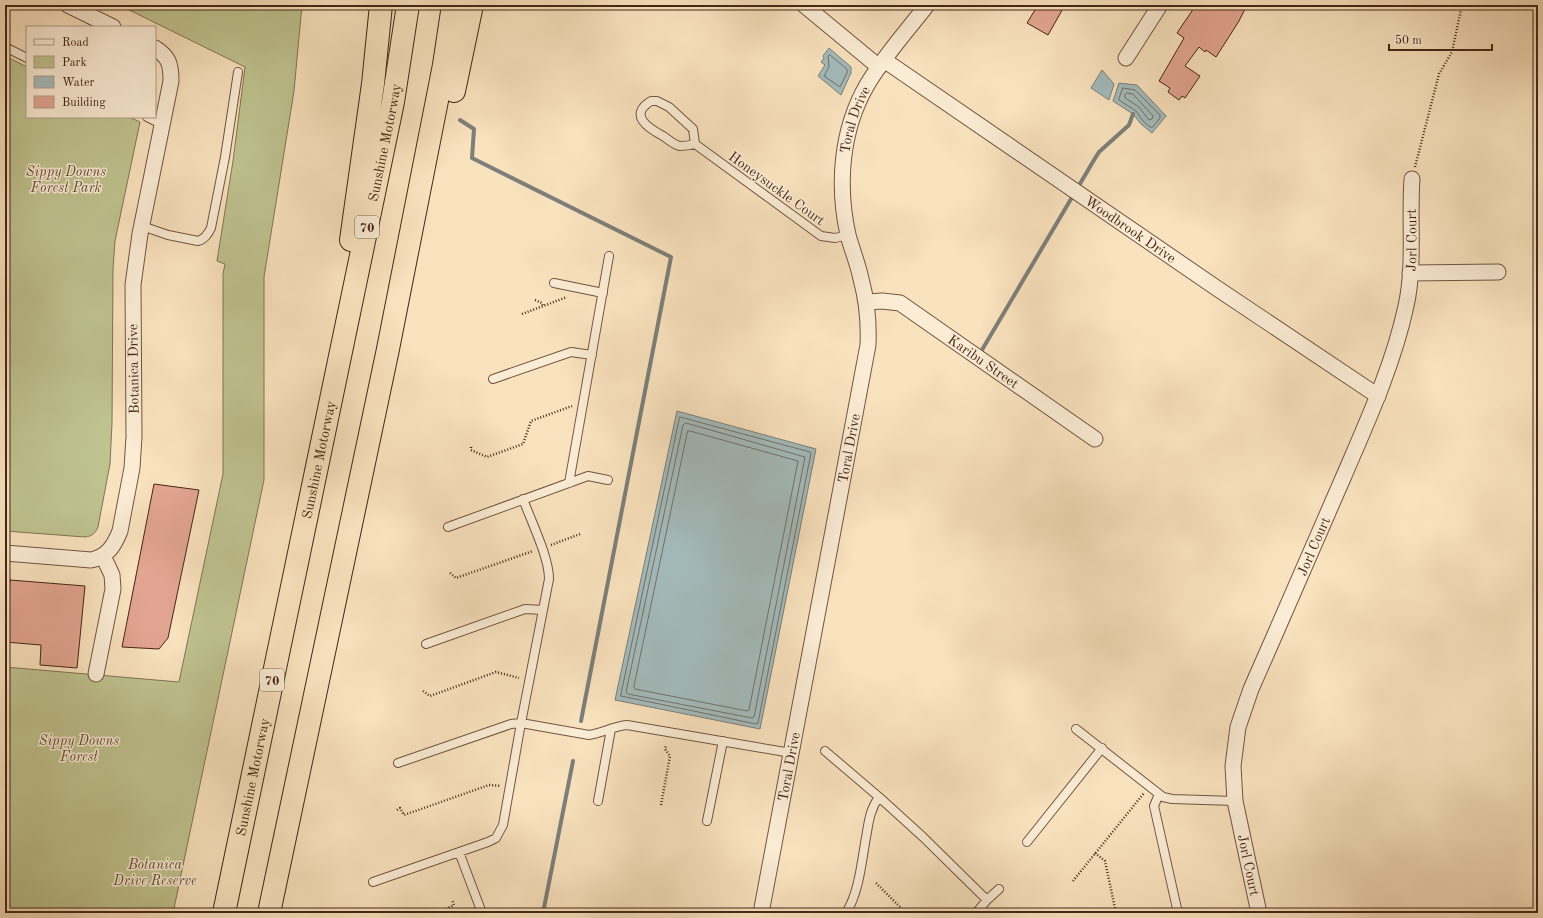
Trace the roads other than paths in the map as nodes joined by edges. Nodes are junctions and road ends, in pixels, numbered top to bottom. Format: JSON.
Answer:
{"nodes":[{"id":1,"x":68,"y":5,"type":"edge"},
{"id":2,"x":381,"y":5,"type":"edge"},
{"id":3,"x":408,"y":5,"type":"edge"},
{"id":4,"x":452,"y":5,"type":"edge"},
{"id":5,"x":472,"y":5,"type":"edge"},
{"id":6,"x":804,"y":5,"type":"edge"},
{"id":7,"x":927,"y":5,"type":"edge"},
{"id":8,"x":1160,"y":5,"type":"edge"},
{"id":9,"x":111,"y":26,"type":"edge"},
{"id":10,"x":5,"y":47,"type":"edge"},
{"id":11,"x":156,"y":49,"type":"edge"},
{"id":12,"x":26,"y":58,"type":"edge"},
{"id":13,"x":1126,"y":58,"type":"dead end"},
{"id":14,"x":881,"y":64,"type":"junction"},
{"id":15,"x":238,"y":72,"type":"dead end"},
{"id":16,"x":149,"y":118,"type":"edge"},
{"id":17,"x":162,"y":125,"type":"junction"},
{"id":18,"x":696,"y":144,"type":"junction"},
{"id":19,"x":1412,"y":179,"type":"road end"},
{"id":20,"x":142,"y":226,"type":"junction"},
{"id":21,"x":848,"y":236,"type":"junction"},
{"id":22,"x":609,"y":256,"type":"dead end"},
{"id":23,"x":1498,"y":272,"type":"dead end"},
{"id":24,"x":1410,"y":273,"type":"junction"},
{"id":25,"x":554,"y":282,"type":"dead end"},
{"id":26,"x":603,"y":293,"type":"junction"},
{"id":27,"x":866,"y":302,"type":"junction"},
{"id":28,"x":388,"y":349,"type":"junction"},
{"id":29,"x":592,"y":355,"type":"junction"},
{"id":30,"x":492,"y":379,"type":"dead end"},
{"id":31,"x":1378,"y":396,"type":"junction"},
{"id":32,"x":1094,"y":439,"type":"dead end"},
{"id":33,"x":321,"y":448,"type":"junction"},
{"id":34,"x":608,"y":480,"type":"dead end"},
{"id":35,"x":569,"y":483,"type":"junction"},
{"id":36,"x":523,"y":499,"type":"junction"},
{"id":37,"x":448,"y":527,"type":"dead end"},
{"id":38,"x":5,"y":553,"type":"edge"},
{"id":39,"x":104,"y":556,"type":"junction"},
{"id":40,"x":543,"y":610,"type":"junction"},
{"id":41,"x":426,"y":644,"type":"dead end"},
{"id":42,"x":96,"y":674,"type":"dead end"},
{"id":43,"x":521,"y":723,"type":"junction"},
{"id":44,"x":611,"y":729,"type":"junction"},
{"id":45,"x":1076,"y":729,"type":"dead end"},
{"id":46,"x":723,"y":741,"type":"junction"},
{"id":47,"x":1102,"y":748,"type":"junction"},
{"id":48,"x":825,"y":752,"type":"dead end"},
{"id":49,"x":791,"y":753,"type":"junction"},
{"id":50,"x":398,"y":763,"type":"dead end"},
{"id":51,"x":1159,"y":794,"type":"junction"},
{"id":52,"x":879,"y":797,"type":"junction"},
{"id":53,"x":598,"y":801,"type":"dead end"},
{"id":54,"x":1235,"y":801,"type":"junction"},
{"id":55,"x":707,"y":821,"type":"dead end"},
{"id":56,"x":1027,"y":842,"type":"dead end"},
{"id":57,"x":459,"y":852,"type":"junction"},
{"id":58,"x":373,"y":882,"type":"dead end"},
{"id":59,"x":1000,"y":890,"type":"dead end"},
{"id":60,"x":987,"y":900,"type":"junction"},
{"id":61,"x":224,"y":913,"type":"edge"},
{"id":62,"x":269,"y":913,"type":"edge"},
{"id":63,"x":482,"y":913,"type":"edge"},
{"id":64,"x":761,"y":913,"type":"edge"},
{"id":65,"x":846,"y":913,"type":"edge"},
{"id":66,"x":976,"y":913,"type":"edge"},
{"id":67,"x":1178,"y":913,"type":"edge"},
{"id":68,"x":1259,"y":913,"type":"edge"}],
"edges":[{"from":1,"to":9,"type":"street"},
{"from":2,"to":33,"type":"highway"},
{"from":3,"to":33,"type":"highway","name":"Sunshine Motorway","number":"70"},
{"from":4,"to":28,"type":"highway"},
{"from":5,"to":28,"type":"highway"},
{"from":6,"to":14,"type":"street","name":"Woodbrook Drive"},
{"from":7,"to":14,"type":"street","name":"Toral Drive"},
{"from":8,"to":13,"type":"street"},
{"from":10,"to":12,"type":"lane"},
{"from":11,"to":17,"type":"street","name":"Botanica Drive"},
{"from":14,"to":21,"type":"street","name":"Toral Drive"},
{"from":14,"to":31,"type":"street","name":"Woodbrook Drive"},
{"from":15,"to":20,"type":"lane"},
{"from":16,"to":17,"type":"lane"},
{"from":17,"to":20,"type":"street","name":"Botanica Drive"},
{"from":18,"to":18,"type":"lane"},
{"from":18,"to":21,"type":"lane","name":"Honeysuckle Court"},
{"from":19,"to":24,"type":"street","name":"Jorl Court"},
{"from":20,"to":39,"type":"street","name":"Botanica Drive"},
{"from":21,"to":27,"type":"street","name":"Toral Drive"},
{"from":22,"to":26,"type":"lane"},
{"from":23,"to":24,"type":"street"},
{"from":24,"to":31,"type":"street","name":"Jorl Court"},
{"from":25,"to":26,"type":"lane"},
{"from":26,"to":29,"type":"lane"},
{"from":27,"to":32,"type":"street","name":"Karibu Street"},
{"from":27,"to":49,"type":"street","name":"Toral Drive"},
{"from":28,"to":62,"type":"highway"},
{"from":29,"to":30,"type":"lane"},
{"from":29,"to":35,"type":"lane"},
{"from":31,"to":54,"type":"street","name":"Jorl Court"},
{"from":33,"to":61,"type":"highway","name":"Sunshine Motorway","number":"70"},
{"from":34,"to":35,"type":"lane"},
{"from":35,"to":36,"type":"lane"},
{"from":36,"to":37,"type":"lane"},
{"from":36,"to":40,"type":"lane"},
{"from":38,"to":39,"type":"street"},
{"from":39,"to":42,"type":"street"},
{"from":40,"to":41,"type":"lane"},
{"from":40,"to":43,"type":"lane"},
{"from":43,"to":44,"type":"lane"},
{"from":43,"to":50,"type":"lane"},
{"from":43,"to":57,"type":"lane"},
{"from":44,"to":46,"type":"lane"},
{"from":44,"to":53,"type":"lane"},
{"from":45,"to":47,"type":"lane"},
{"from":46,"to":49,"type":"lane"},
{"from":46,"to":55,"type":"lane"},
{"from":47,"to":51,"type":"lane"},
{"from":47,"to":56,"type":"lane"},
{"from":48,"to":52,"type":"lane"},
{"from":49,"to":64,"type":"street","name":"Toral Drive"},
{"from":51,"to":54,"type":"lane"},
{"from":51,"to":67,"type":"lane"},
{"from":52,"to":60,"type":"lane"},
{"from":52,"to":65,"type":"lane"},
{"from":54,"to":68,"type":"street","name":"Jorl Court"},
{"from":57,"to":58,"type":"lane"},
{"from":57,"to":63,"type":"lane"},
{"from":59,"to":60,"type":"lane"},
{"from":60,"to":66,"type":"lane"}]}
